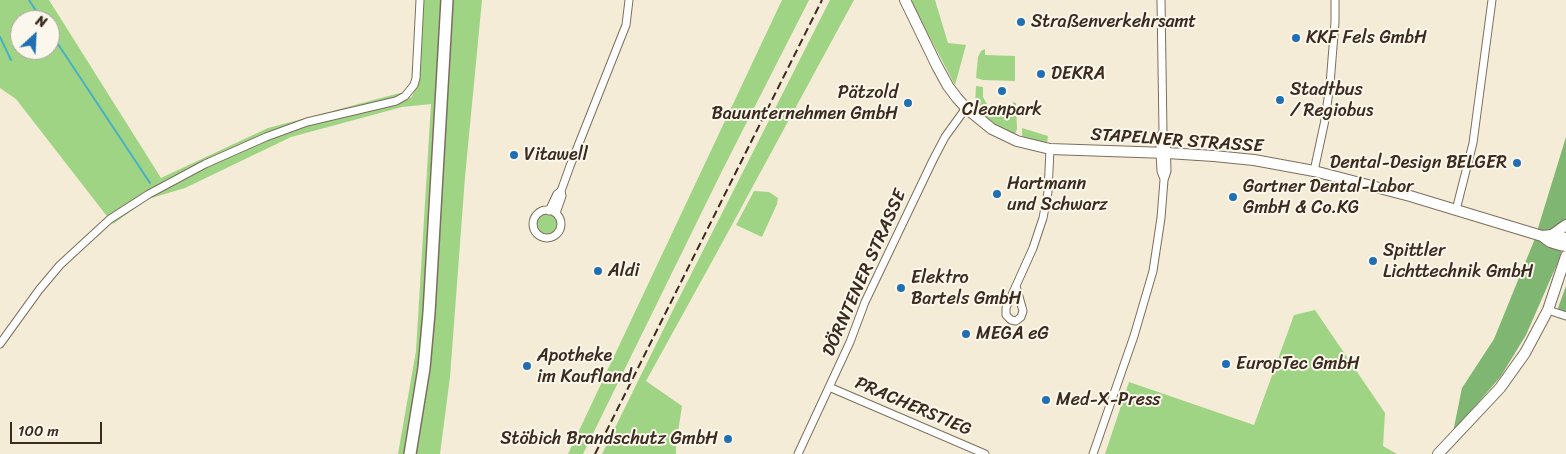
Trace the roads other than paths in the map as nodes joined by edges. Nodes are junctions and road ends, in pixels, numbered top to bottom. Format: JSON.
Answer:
{"nodes":[{"id":1,"x":420,"y":0,"type":"edge"},
{"id":2,"x":447,"y":0,"type":"edge"},
{"id":3,"x":629,"y":0,"type":"edge"},
{"id":4,"x":904,"y":0,"type":"edge"},
{"id":5,"x":1162,"y":0,"type":"edge"},
{"id":6,"x":1335,"y":0,"type":"edge"},
{"id":7,"x":1492,"y":0,"type":"edge"},
{"id":8,"x":966,"y":108,"type":"junction"},
{"id":9,"x":1050,"y":149,"type":"junction"},
{"id":10,"x":1164,"y":153,"type":"junction"},
{"id":11,"x":1314,"y":171,"type":"junction"},
{"id":12,"x":1456,"y":210,"type":"junction"},
{"id":13,"x":552,"y":212,"type":"dead end"},
{"id":14,"x":1566,"y":225,"type":"edge"},
{"id":15,"x":1547,"y":235,"type":"junction"},
{"id":16,"x":1566,"y":240,"type":"edge"},
{"id":17,"x":1566,"y":246,"type":"edge"},
{"id":18,"x":1566,"y":256,"type":"edge"},
{"id":19,"x":1016,"y":286,"type":"dead end"},
{"id":20,"x":1548,"y":310,"type":"junction"},
{"id":21,"x":1566,"y":316,"type":"edge"},
{"id":22,"x":0,"y":344,"type":"edge"},
{"id":23,"x":829,"y":387,"type":"junction"},
{"id":24,"x":410,"y":454,"type":"edge"},
{"id":25,"x":798,"y":454,"type":"edge"},
{"id":26,"x":985,"y":454,"type":"edge"},
{"id":27,"x":1093,"y":454,"type":"edge"},
{"id":28,"x":1438,"y":454,"type":"edge"}],
"edges":[{"from":1,"to":22,"type":"street"},
{"from":2,"to":24,"type":"main road"},
{"from":3,"to":13,"type":"street"},
{"from":4,"to":8,"type":"street","name":"STAPELNER STRASSE"},
{"from":5,"to":10,"type":"street"},
{"from":6,"to":11,"type":"street"},
{"from":7,"to":12,"type":"street"},
{"from":8,"to":9,"type":"street","name":"STAPELNER STRASSE"},
{"from":8,"to":23,"type":"street","name":"DÖRNTENER STRASSE"},
{"from":9,"to":10,"type":"street","name":"STAPELNER STRASSE"},
{"from":9,"to":19,"type":"street"},
{"from":10,"to":11,"type":"street","name":"STAPELNER STRASSE"},
{"from":10,"to":27,"type":"street"},
{"from":11,"to":12,"type":"street","name":"STAPELNER STRASSE"},
{"from":12,"to":15,"type":"street","name":"STAPELNER STRASSE"},
{"from":14,"to":15,"type":"street"},
{"from":15,"to":16,"type":"street","name":"STAPELNER STRASSE"},
{"from":15,"to":17,"type":"street","name":"STAPELNER STRASSE"},
{"from":18,"to":20,"type":"street"},
{"from":20,"to":21,"type":"street"},
{"from":20,"to":28,"type":"street"},
{"from":23,"to":25,"type":"street","name":"DÖRNTENER STRASSE"},
{"from":23,"to":26,"type":"street","name":"PRACHERSTIEG"}]}
